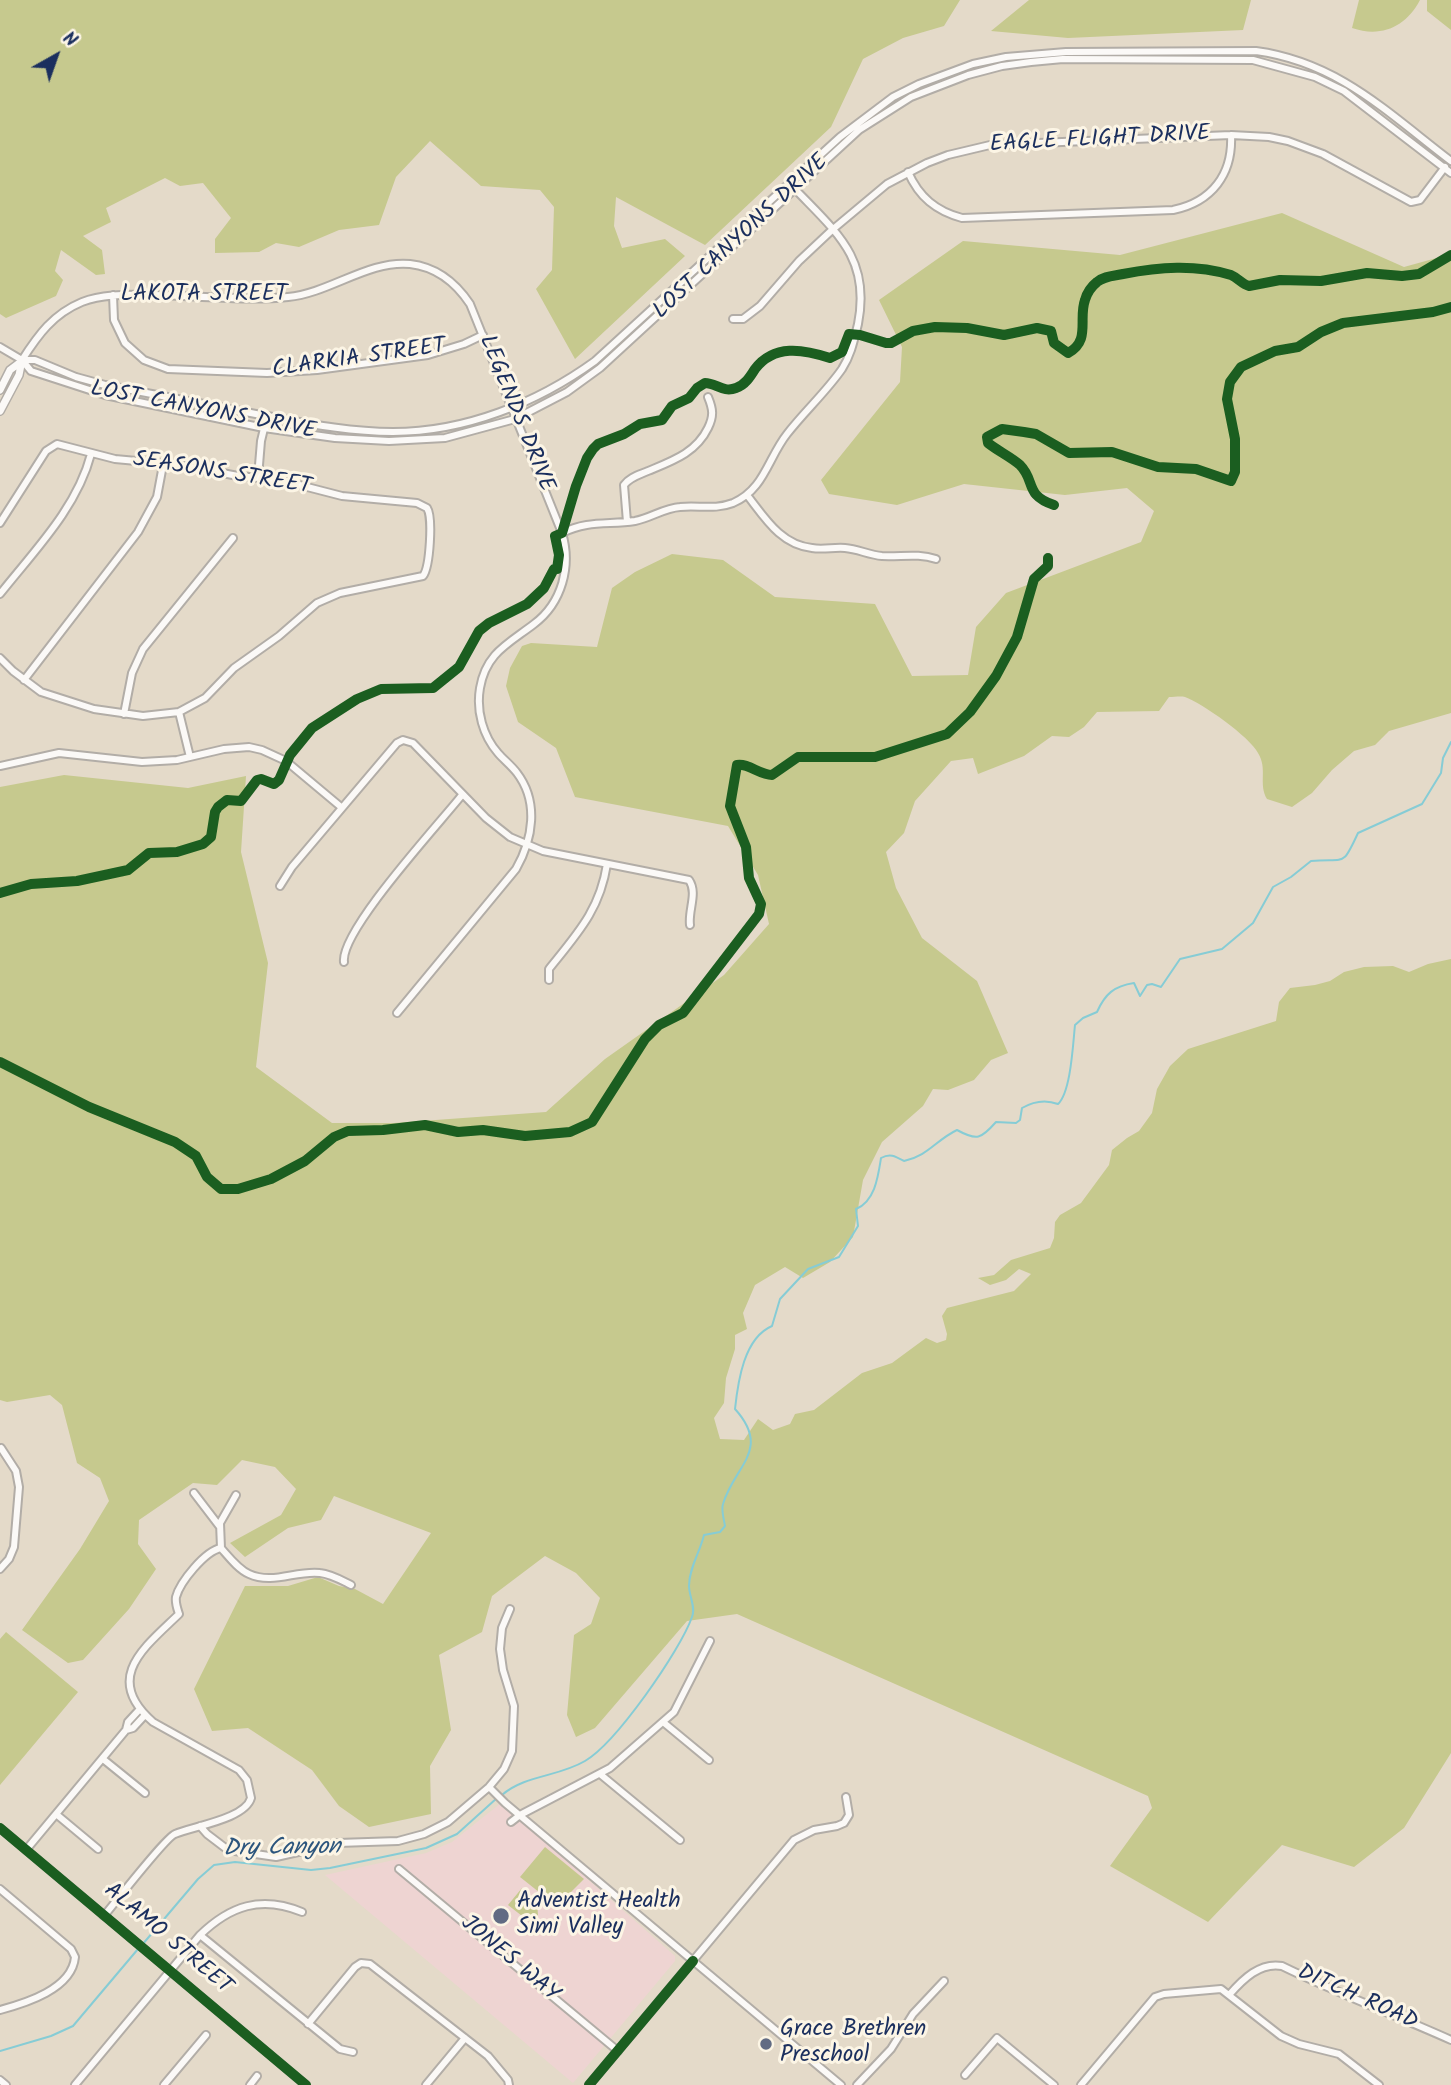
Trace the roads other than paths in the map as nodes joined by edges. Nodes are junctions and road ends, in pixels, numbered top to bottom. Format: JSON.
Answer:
{"nodes":[{"id":1,"x":1231,"y":135,"type":"junction"},
{"id":2,"x":1451,"y":161,"type":"edge"},
{"id":3,"x":1448,"y":171,"type":"edge"},
{"id":4,"x":908,"y":172,"type":"junction"},
{"id":5,"x":789,"y":183,"type":"junction"},
{"id":6,"x":796,"y":189,"type":"junction"},
{"id":7,"x":832,"y":230,"type":"junction"},
{"id":8,"x":447,"y":278,"type":"joint"},
{"id":9,"x":113,"y":295,"type":"junction"},
{"id":10,"x":733,"y":319,"type":"dead end"},
{"id":11,"x":483,"y":335,"type":"junction"},
{"id":12,"x":0,"y":346,"type":"edge"},
{"id":13,"x":22,"y":360,"type":"junction"},
{"id":14,"x":0,"y":390,"type":"edge"},
{"id":15,"x":708,"y":397,"type":"dead end"},
{"id":16,"x":510,"y":407,"type":"junction"},
{"id":17,"x":0,"y":411,"type":"edge"},
{"id":18,"x":267,"y":416,"type":"junction"},
{"id":19,"x":515,"y":419,"type":"junction"},
{"id":20,"x":264,"y":428,"type":"junction"},
{"id":21,"x":91,"y":454,"type":"junction"},
{"id":22,"x":163,"y":465,"type":"junction"},
{"id":23,"x":258,"y":477,"type":"junction"},
{"id":24,"x":747,"y":495,"type":"junction"},
{"id":25,"x":627,"y":522,"type":"junction"},
{"id":26,"x":0,"y":523,"type":"edge"},
{"id":27,"x":562,"y":533,"type":"junction"},
{"id":28,"x":233,"y":538,"type":"dead end"},
{"id":29,"x":936,"y":559,"type":"dead end"},
{"id":30,"x":0,"y":594,"type":"edge"},
{"id":31,"x":0,"y":658,"type":"edge"},
{"id":32,"x":24,"y":680,"type":"junction"},
{"id":33,"x":179,"y":712,"type":"junction"},
{"id":34,"x":124,"y":714,"type":"junction"},
{"id":35,"x":190,"y":757,"type":"junction"},
{"id":36,"x":0,"y":766,"type":"edge"},
{"id":37,"x":462,"y":795,"type":"junction"},
{"id":38,"x":341,"y":807,"type":"junction"},
{"id":39,"x":527,"y":845,"type":"junction"},
{"id":40,"x":607,"y":864,"type":"junction"},
{"id":41,"x":280,"y":886,"type":"dead end"},
{"id":42,"x":690,"y":925,"type":"dead end"},
{"id":43,"x":344,"y":962,"type":"dead end"},
{"id":44,"x":550,"y":980,"type":"dead end"},
{"id":45,"x":397,"y":1013,"type":"dead end"},
{"id":46,"x":1,"y":1448,"type":"edge"},
{"id":47,"x":194,"y":1493,"type":"dead end"},
{"id":48,"x":236,"y":1495,"type":"dead end"},
{"id":49,"x":220,"y":1527,"type":"junction"},
{"id":50,"x":221,"y":1548,"type":"junction"},
{"id":51,"x":1,"y":1565,"type":"edge"},
{"id":52,"x":351,"y":1585,"type":"dead end"},
{"id":53,"x":510,"y":1609,"type":"dead end"},
{"id":54,"x":710,"y":1641,"type":"dead end"},
{"id":55,"x":142,"y":1712,"type":"junction"},
{"id":56,"x":663,"y":1722,"type":"junction"},
{"id":57,"x":103,"y":1759,"type":"junction"},
{"id":58,"x":709,"y":1760,"type":"dead end"},
{"id":59,"x":600,"y":1774,"type":"junction"},
{"id":60,"x":490,"y":1787,"type":"junction"},
{"id":61,"x":145,"y":1793,"type":"dead end"},
{"id":62,"x":846,"y":1797,"type":"dead end"},
{"id":63,"x":57,"y":1814,"type":"junction"},
{"id":64,"x":520,"y":1815,"type":"junction"},
{"id":65,"x":512,"y":1822,"type":"dead end"},
{"id":66,"x":200,"y":1826,"type":"junction"},
{"id":67,"x":0,"y":1828,"type":"edge"},
{"id":68,"x":680,"y":1840,"type":"dead end"},
{"id":69,"x":99,"y":1849,"type":"dead end"},
{"id":70,"x":26,"y":1850,"type":"junction"},
{"id":71,"x":399,"y":1869,"type":"dead end"},
{"id":72,"x":0,"y":1889,"type":"edge"},
{"id":73,"x":302,"y":1912,"type":"dead end"},
{"id":74,"x":104,"y":1916,"type":"junction"},
{"id":75,"x":200,"y":1935,"type":"junction"},
{"id":76,"x":693,"y":1961,"type":"junction"},
{"id":77,"x":170,"y":1970,"type":"junction"},
{"id":78,"x":944,"y":1981,"type":"dead end"},
{"id":79,"x":1229,"y":1995,"type":"junction"},
{"id":80,"x":0,"y":2010,"type":"edge"},
{"id":81,"x":308,"y":2024,"type":"junction"},
{"id":82,"x":206,"y":2035,"type":"dead end"},
{"id":83,"x":465,"y":2038,"type":"junction"},
{"id":84,"x":1451,"y":2040,"type":"edge"},
{"id":85,"x":618,"y":2051,"type":"junction"},
{"id":86,"x":352,"y":2052,"type":"dead end"},
{"id":87,"x":965,"y":2075,"type":"dead end"},
{"id":88,"x":257,"y":2076,"type":"dead end"},
{"id":89,"x":0,"y":2080,"type":"edge"},
{"id":90,"x":6,"y":2085,"type":"edge"},
{"id":91,"x":75,"y":2085,"type":"edge"},
{"id":92,"x":164,"y":2085,"type":"edge"},
{"id":93,"x":250,"y":2085,"type":"edge"},
{"id":94,"x":306,"y":2085,"type":"edge"},
{"id":95,"x":426,"y":2085,"type":"edge"},
{"id":96,"x":509,"y":2085,"type":"edge"},
{"id":97,"x":589,"y":2085,"type":"edge"},
{"id":98,"x":841,"y":2085,"type":"edge"},
{"id":99,"x":857,"y":2085,"type":"edge"},
{"id":100,"x":1054,"y":2085,"type":"edge"},
{"id":101,"x":1081,"y":2085,"type":"edge"},
{"id":102,"x":1379,"y":2085,"type":"edge"}],
"edges":[{"from":1,"to":3,"type":"street","name":"EAGLE FLIGHT DRIVE"},
{"from":1,"to":4,"type":"street","name":"EAGLE FLIGHT DRIVE"},
{"from":1,"to":4,"type":"street"},
{"from":2,"to":3,"type":"street","name":"EAGLE FLIGHT DRIVE"},
{"from":2,"to":5,"type":"street","name":"LOST CANYONS DRIVE"},
{"from":3,"to":6,"type":"street","name":"LOST CANYONS DRIVE"},
{"from":4,"to":7,"type":"street","name":"EAGLE FLIGHT DRIVE"},
{"from":5,"to":6,"type":"street"},
{"from":5,"to":16,"type":"street","name":"LOST CANYONS DRIVE"},
{"from":6,"to":7,"type":"street"},
{"from":6,"to":19,"type":"street","name":"LOST CANYONS DRIVE"},
{"from":7,"to":10,"type":"street","name":"EAGLE FLIGHT DRIVE"},
{"from":7,"to":24,"type":"street"},
{"from":8,"to":9,"type":"street","name":"LAKOTA STREET"},
{"from":8,"to":11,"type":"street","name":"LEGENDS DRIVE"},
{"from":9,"to":11,"type":"street","name":"CLARKIA STREET"},
{"from":9,"to":13,"type":"street","name":"LAKOTA STREET"},
{"from":11,"to":16,"type":"street","name":"LEGENDS DRIVE"},
{"from":12,"to":13,"type":"street","name":"LOST CANYONS DRIVE"},
{"from":13,"to":14,"type":"main road"},
{"from":13,"to":17,"type":"main road"},
{"from":13,"to":18,"type":"street","name":"LOST CANYONS DRIVE"},
{"from":13,"to":20,"type":"street","name":"LOST CANYONS DRIVE"},
{"from":15,"to":25,"type":"street"},
{"from":16,"to":18,"type":"street","name":"LOST CANYONS DRIVE"},
{"from":16,"to":19,"type":"street","name":"LEGENDS DRIVE"},
{"from":18,"to":20,"type":"street"},
{"from":19,"to":20,"type":"street","name":"LOST CANYONS DRIVE"},
{"from":19,"to":27,"type":"street","name":"LEGENDS DRIVE"},
{"from":20,"to":23,"type":"street"},
{"from":21,"to":22,"type":"street","name":"SEASONS STREET"},
{"from":21,"to":26,"type":"street","name":"SEASONS STREET"},
{"from":21,"to":30,"type":"street"},
{"from":22,"to":23,"type":"street","name":"SEASONS STREET"},
{"from":22,"to":32,"type":"street"},
{"from":23,"to":33,"type":"street","name":"SEASONS STREET"},
{"from":24,"to":25,"type":"street"},
{"from":24,"to":29,"type":"street"},
{"from":25,"to":27,"type":"street"},
{"from":27,"to":39,"type":"street","name":"LEGENDS DRIVE"},
{"from":28,"to":34,"type":"street"},
{"from":31,"to":32,"type":"street"},
{"from":32,"to":34,"type":"street"},
{"from":33,"to":34,"type":"street"},
{"from":33,"to":35,"type":"street"},
{"from":35,"to":36,"type":"street"},
{"from":35,"to":38,"type":"street"},
{"from":37,"to":38,"type":"street"},
{"from":37,"to":39,"type":"street"},
{"from":37,"to":43,"type":"street"},
{"from":38,"to":41,"type":"street"},
{"from":39,"to":40,"type":"street"},
{"from":39,"to":45,"type":"street"},
{"from":40,"to":42,"type":"street"},
{"from":40,"to":44,"type":"street"},
{"from":46,"to":51,"type":"street"},
{"from":47,"to":49,"type":"street"},
{"from":48,"to":49,"type":"street"},
{"from":49,"to":50,"type":"street"},
{"from":50,"to":52,"type":"street"},
{"from":50,"to":55,"type":"street"},
{"from":53,"to":60,"type":"street"},
{"from":54,"to":56,"type":"street"},
{"from":55,"to":57,"type":"street"},
{"from":55,"to":66,"type":"street"},
{"from":56,"to":58,"type":"street"},
{"from":56,"to":59,"type":"street"},
{"from":57,"to":61,"type":"street"},
{"from":57,"to":63,"type":"street"},
{"from":59,"to":64,"type":"street"},
{"from":59,"to":68,"type":"street"},
{"from":60,"to":64,"type":"street"},
{"from":60,"to":66,"type":"street"},
{"from":62,"to":76,"type":"street"},
{"from":63,"to":69,"type":"street"},
{"from":63,"to":70,"type":"street"},
{"from":64,"to":65,"type":"street"},
{"from":64,"to":76,"type":"street"},
{"from":66,"to":74,"type":"street"},
{"from":67,"to":70,"type":"main road","name":"ALAMO STREET"},
{"from":70,"to":74,"type":"main road","name":"ALAMO STREET"},
{"from":71,"to":85,"type":"street","name":"JONES WAY"},
{"from":72,"to":80,"type":"street"},
{"from":73,"to":75,"type":"street"},
{"from":74,"to":77,"type":"main road","name":"ALAMO STREET"},
{"from":75,"to":77,"type":"street"},
{"from":75,"to":81,"type":"street"},
{"from":76,"to":85,"type":"street"},
{"from":76,"to":98,"type":"street"},
{"from":77,"to":91,"type":"street"},
{"from":77,"to":94,"type":"main road","name":"ALAMO STREET"},
{"from":78,"to":99,"type":"street"},
{"from":79,"to":84,"type":"street","name":"DITCH ROAD"},
{"from":79,"to":101,"type":"street"},
{"from":79,"to":102,"type":"street"},
{"from":81,"to":83,"type":"street"},
{"from":81,"to":86,"type":"street"},
{"from":82,"to":92,"type":"street"},
{"from":83,"to":95,"type":"street"},
{"from":83,"to":96,"type":"street"},
{"from":85,"to":97,"type":"street"},
{"from":87,"to":100,"type":"street"},
{"from":88,"to":93,"type":"street"},
{"from":89,"to":90,"type":"street"}]}
